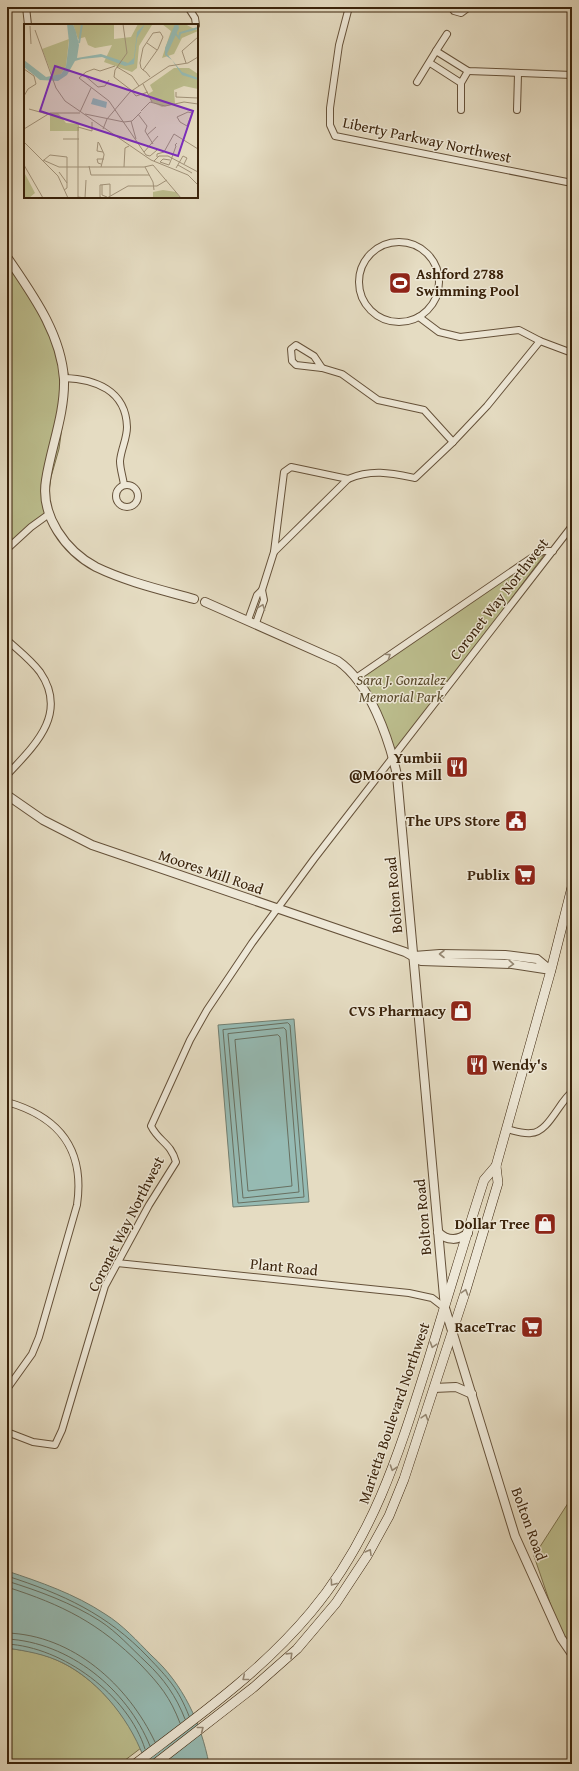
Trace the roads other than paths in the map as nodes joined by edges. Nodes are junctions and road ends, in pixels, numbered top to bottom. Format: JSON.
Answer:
{"nodes":[{"id":1,"x":26,"y":7,"type":"edge"},
{"id":2,"x":188,"y":7,"type":"edge"},
{"id":3,"x":349,"y":7,"type":"edge"},
{"id":4,"x":452,"y":7,"type":"edge"},
{"id":5,"x":469,"y":7,"type":"edge"},
{"id":6,"x":28,"y":24,"type":"edge"},
{"id":7,"x":196,"y":24,"type":"edge"},
{"id":8,"x":447,"y":34,"type":"dead end"},
{"id":9,"x":436,"y":51,"type":"junction"},
{"id":10,"x":430,"y":63,"type":"junction"},
{"id":11,"x":468,"y":71,"type":"junction"},
{"id":12,"x":518,"y":74,"type":"junction"},
{"id":13,"x":572,"y":75,"type":"edge"},
{"id":14,"x":417,"y":82,"type":"dead end"},
{"id":15,"x":461,"y":83,"type":"junction"},
{"id":16,"x":572,"y":98,"type":"edge"},
{"id":17,"x":461,"y":110,"type":"dead end"},
{"id":18,"x":517,"y":110,"type":"dead end"},
{"id":19,"x":572,"y":111,"type":"edge"},
{"id":20,"x":572,"y":183,"type":"edge"},
{"id":21,"x":7,"y":257,"type":"edge"},
{"id":22,"x":420,"y":317,"type":"junction"},
{"id":23,"x":540,"y":340,"type":"junction"},
{"id":24,"x":572,"y":353,"type":"edge"},
{"id":25,"x":322,"y":368,"type":"junction"},
{"id":26,"x":64,"y":378,"type":"junction"},
{"id":27,"x":453,"y":442,"type":"junction"},
{"id":28,"x":348,"y":479,"type":"junction"},
{"id":29,"x":124,"y":485,"type":"dead end"},
{"id":30,"x":49,"y":514,"type":"junction"},
{"id":31,"x":572,"y":526,"type":"edge"},
{"id":32,"x":7,"y":549,"type":"edge"},
{"id":33,"x":553,"y":551,"type":"junction"},
{"id":34,"x":274,"y":552,"type":"junction"},
{"id":35,"x":194,"y":599,"type":"dead end"},
{"id":36,"x":205,"y":602,"type":"dead end"},
{"id":37,"x":252,"y":621,"type":"junction"},
{"id":38,"x":7,"y":640,"type":"edge"},
{"id":39,"x":356,"y":678,"type":"junction"},
{"id":40,"x":393,"y":757,"type":"junction"},
{"id":41,"x":7,"y":775,"type":"edge"},
{"id":42,"x":7,"y":795,"type":"edge"},
{"id":43,"x":572,"y":887,"type":"edge"},
{"id":44,"x":276,"y":909,"type":"junction"},
{"id":45,"x":414,"y":956,"type":"junction"},
{"id":46,"x":551,"y":970,"type":"junction"},
{"id":47,"x":572,"y":1092,"type":"edge"},
{"id":48,"x":7,"y":1102,"type":"edge"},
{"id":49,"x":507,"y":1129,"type":"junction"},
{"id":50,"x":496,"y":1166,"type":"junction"},
{"id":51,"x":438,"y":1232,"type":"junction"},
{"id":52,"x":468,"y":1233,"type":"junction"},
{"id":53,"x":117,"y":1263,"type":"junction"},
{"id":54,"x":445,"y":1308,"type":"junction"},
{"id":55,"x":453,"y":1329,"type":"junction"},
{"id":56,"x":434,"y":1388,"type":"junction"},
{"id":57,"x":7,"y":1389,"type":"edge"},
{"id":58,"x":472,"y":1394,"type":"junction"},
{"id":59,"x":7,"y":1432,"type":"edge"},
{"id":60,"x":572,"y":1654,"type":"edge"},
{"id":61,"x":136,"y":1764,"type":"edge"},
{"id":62,"x":155,"y":1764,"type":"edge"}],
"edges":[{"from":1,"to":6,"type":"street"},
{"from":2,"to":7,"type":"street"},
{"from":3,"to":20,"type":"street","name":"Liberty Parkway Northwest"},
{"from":4,"to":5,"type":"street"},
{"from":8,"to":9,"type":"street"},
{"from":9,"to":10,"type":"street"},
{"from":9,"to":11,"type":"street"},
{"from":10,"to":14,"type":"street"},
{"from":10,"to":15,"type":"street"},
{"from":11,"to":12,"type":"street"},
{"from":11,"to":15,"type":"street"},
{"from":12,"to":13,"type":"street"},
{"from":12,"to":18,"type":"street"},
{"from":15,"to":17,"type":"street"},
{"from":16,"to":19,"type":"street"},
{"from":21,"to":26,"type":"street"},
{"from":22,"to":22,"type":"street"},
{"from":22,"to":23,"type":"street"},
{"from":23,"to":24,"type":"street"},
{"from":23,"to":27,"type":"street"},
{"from":25,"to":25,"type":"street"},
{"from":25,"to":27,"type":"street"},
{"from":26,"to":29,"type":"street"},
{"from":26,"to":30,"type":"street"},
{"from":27,"to":28,"type":"street"},
{"from":28,"to":34,"type":"street"},
{"from":28,"to":34,"type":"street"},
{"from":30,"to":32,"type":"street"},
{"from":30,"to":35,"type":"street"},
{"from":31,"to":33,"type":"street","name":"Coronet Way Northwest"},
{"from":39,"to":33,"type":"street","one_way":true},
{"from":33,"to":40,"type":"street","name":"Coronet Way Northwest"},
{"from":34,"to":37,"type":"street"},
{"from":36,"to":37,"type":"street","name":"Bolton Road"},
{"from":37,"to":39,"type":"street","name":"Bolton Road"},
{"from":38,"to":41,"type":"street"},
{"from":39,"to":40,"type":"street","name":"Bolton Road"},
{"from":40,"to":44,"type":"street","name":"Coronet Way Northwest"},
{"from":40,"to":45,"type":"street","name":"Bolton Road"},
{"from":42,"to":44,"type":"street","name":"Moores Mill Road"},
{"from":43,"to":46,"type":"main road"},
{"from":44,"to":45,"type":"street","name":"Moores Mill Road"},
{"from":44,"to":53,"type":"street","name":"Coronet Way Northwest"},
{"from":45,"to":46,"type":"street","name":"Moores Mill Road"},
{"from":45,"to":51,"type":"street","name":"Bolton Road"},
{"from":46,"to":49,"type":"main road"},
{"from":47,"to":49,"type":"street"},
{"from":48,"to":57,"type":"street"},
{"from":49,"to":50,"type":"main road"},
{"from":50,"to":52,"type":"main road","name":"Marietta Boulevard Northwest"},
{"from":55,"to":50,"type":"main road","name":"Marietta Boulevard Northwest","one_way":true},
{"from":51,"to":52,"type":"street"},
{"from":51,"to":54,"type":"street","name":"Bolton Road"},
{"from":52,"to":54,"type":"main road","name":"Marietta Boulevard Northwest"},
{"from":53,"to":54,"type":"street","name":"Plant Road"},
{"from":53,"to":59,"type":"street","name":"Coronet Way Northwest"},
{"from":54,"to":55,"type":"street","name":"Bolton Road"},
{"from":54,"to":61,"type":"main road","name":"Marietta Boulevard Northwest","one_way":true},
{"from":55,"to":56,"type":"main road","name":"Marietta Boulevard Northwest"},
{"from":55,"to":58,"type":"street","name":"Bolton Road"},
{"from":56,"to":58,"type":"street"},
{"from":62,"to":56,"type":"main road","name":"Marietta Boulevard Northwest","one_way":true},
{"from":58,"to":60,"type":"street","name":"Bolton Road"}]}
